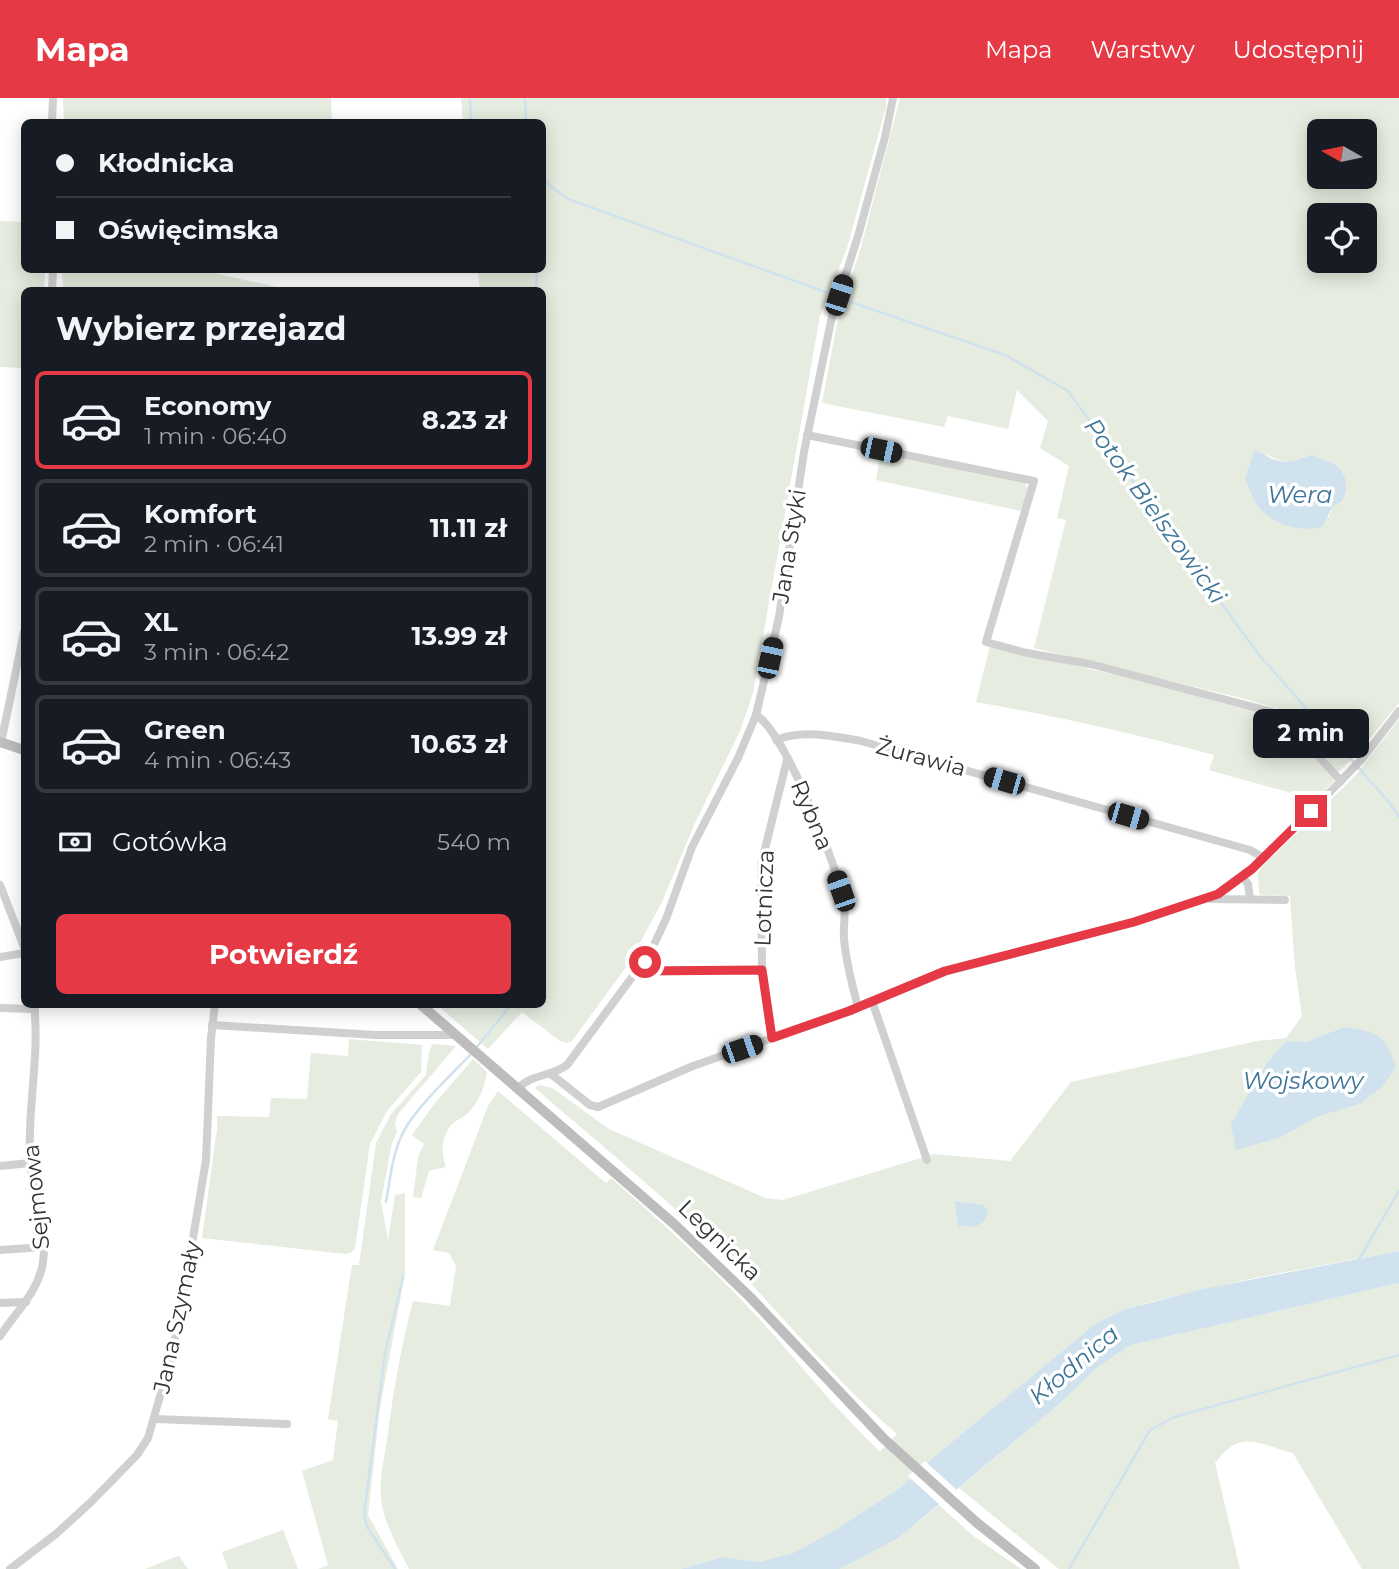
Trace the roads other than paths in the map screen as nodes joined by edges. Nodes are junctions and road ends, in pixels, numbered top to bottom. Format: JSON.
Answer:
{"nodes":[{"id":1,"x":53,"y":98,"type":"edge"},
{"id":2,"x":893,"y":98,"type":"edge"},
{"id":3,"x":52,"y":119,"type":"edge"},
{"id":4,"x":807,"y":435,"type":"junction"},
{"id":5,"x":21,"y":646,"type":"edge"},
{"id":6,"x":1399,"y":711,"type":"edge"},
{"id":7,"x":757,"y":715,"type":"junction"},
{"id":8,"x":776,"y":740,"type":"junction"},
{"id":9,"x":0,"y":743,"type":"edge"},
{"id":10,"x":21,"y":749,"type":"edge"},
{"id":11,"x":788,"y":760,"type":"junction"},
{"id":12,"x":1341,"y":781,"type":"junction"},
{"id":13,"x":1264,"y":858,"type":"junction"},
{"id":14,"x":1243,"y":877,"type":"junction"},
{"id":15,"x":0,"y":885,"type":"edge"},
{"id":16,"x":1250,"y":899,"type":"junction"},
{"id":17,"x":1285,"y":900,"type":"dead end"},
{"id":18,"x":1198,"y":902,"type":"junction"},
{"id":19,"x":21,"y":939,"type":"edge"},
{"id":20,"x":21,"y":954,"type":"edge"},
{"id":21,"x":0,"y":957,"type":"edge"},
{"id":22,"x":762,"y":970,"type":"junction"},
{"id":23,"x":639,"y":971,"type":"junction"},
{"id":24,"x":872,"y":1001,"type":"junction"},
{"id":25,"x":21,"y":1007,"type":"edge"},
{"id":26,"x":858,"y":1007,"type":"junction"},
{"id":27,"x":0,"y":1008,"type":"edge"},
{"id":28,"x":34,"y":1008,"type":"edge"},
{"id":29,"x":214,"y":1008,"type":"edge"},
{"id":30,"x":425,"y":1008,"type":"edge"},
{"id":31,"x":212,"y":1025,"type":"junction"},
{"id":32,"x":459,"y":1038,"type":"junction"},
{"id":33,"x":772,"y":1038,"type":"junction"},
{"id":34,"x":551,"y":1074,"type":"junction"},
{"id":35,"x":518,"y":1089,"type":"junction"},
{"id":36,"x":927,"y":1160,"type":"dead end"},
{"id":37,"x":30,"y":1163,"type":"junction"},
{"id":38,"x":0,"y":1166,"type":"edge"},
{"id":39,"x":44,"y":1247,"type":"junction"},
{"id":40,"x":0,"y":1250,"type":"edge"},
{"id":41,"x":26,"y":1302,"type":"junction"},
{"id":42,"x":0,"y":1303,"type":"edge"},
{"id":43,"x":0,"y":1336,"type":"edge"},
{"id":44,"x":155,"y":1419,"type":"junction"},
{"id":45,"x":287,"y":1424,"type":"dead end"},
{"id":46,"x":10,"y":1569,"type":"edge"},
{"id":47,"x":1035,"y":1569,"type":"edge"}],
"edges":[{"from":1,"to":3,"type":"street"},
{"from":2,"to":4,"type":"street","name":"Jana Styki"},
{"from":4,"to":7,"type":"street","name":"Jana Styki"},
{"from":4,"to":12,"type":"street"},
{"from":5,"to":9,"type":"street"},
{"from":6,"to":12,"type":"street"},
{"from":7,"to":8,"type":"street","name":"Rybna"},
{"from":7,"to":23,"type":"street","name":"Jana Styki"},
{"from":8,"to":11,"type":"street","name":"Rybna"},
{"from":8,"to":13,"type":"street","name":"Żurawia"},
{"from":9,"to":10,"type":"main road"},
{"from":11,"to":22,"type":"street","name":"Lotnicza"},
{"from":11,"to":26,"type":"street","name":"Rybna"},
{"from":12,"to":13,"type":"street"},
{"from":13,"to":14,"type":"street"},
{"from":14,"to":16,"type":"street"},
{"from":14,"to":18,"type":"street"},
{"from":15,"to":19,"type":"street"},
{"from":16,"to":17,"type":"street"},
{"from":16,"to":18,"type":"street"},
{"from":18,"to":24,"type":"street"},
{"from":20,"to":21,"type":"street"},
{"from":22,"to":23,"type":"street"},
{"from":22,"to":33,"type":"street","name":"Lotnicza"},
{"from":23,"to":34,"type":"street","name":"Jana Styki"},
{"from":24,"to":26,"type":"street"},
{"from":24,"to":36,"type":"street"},
{"from":25,"to":27,"type":"street"},
{"from":26,"to":33,"type":"street"},
{"from":28,"to":37,"type":"street","name":"Sejmowa"},
{"from":29,"to":31,"type":"street","name":"Jana Szymały"},
{"from":30,"to":32,"type":"main road","name":"Legnicka"},
{"from":31,"to":32,"type":"street"},
{"from":31,"to":44,"type":"street","name":"Jana Szymały"},
{"from":32,"to":35,"type":"main road","name":"Legnicka"},
{"from":33,"to":34,"type":"street"},
{"from":34,"to":35,"type":"street","name":"Jana Styki"},
{"from":35,"to":47,"type":"main road","name":"Legnicka"},
{"from":37,"to":38,"type":"street"},
{"from":37,"to":39,"type":"street","name":"Sejmowa"},
{"from":39,"to":40,"type":"street"},
{"from":39,"to":41,"type":"street","name":"Sejmowa"},
{"from":41,"to":42,"type":"street"},
{"from":41,"to":43,"type":"street","name":"Sejmowa"},
{"from":44,"to":45,"type":"street"},
{"from":44,"to":46,"type":"street","name":"Jana Szymały"}]}
